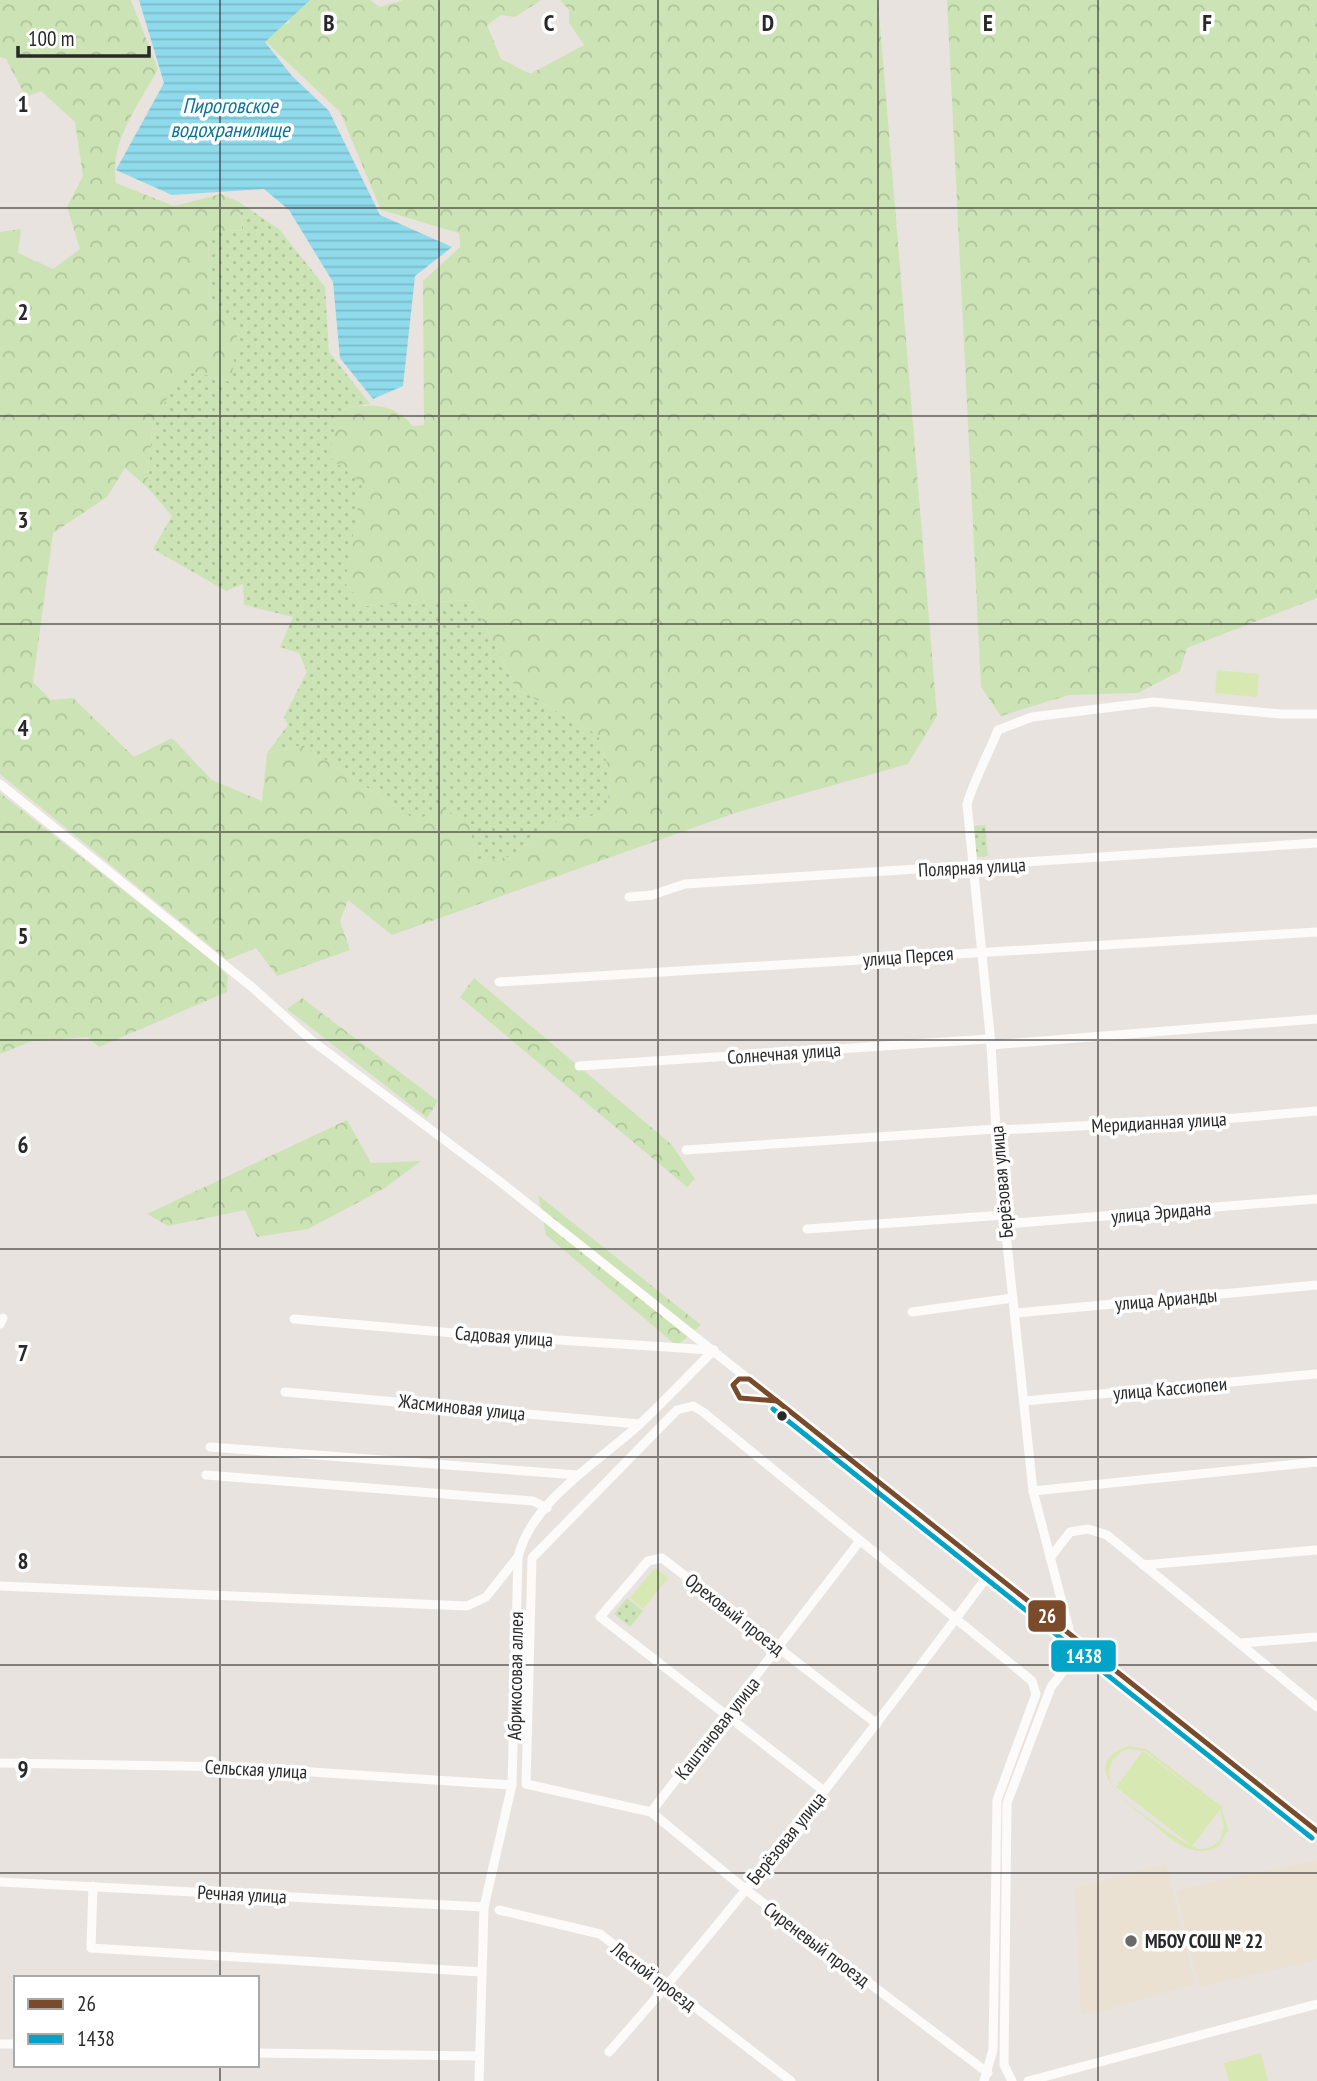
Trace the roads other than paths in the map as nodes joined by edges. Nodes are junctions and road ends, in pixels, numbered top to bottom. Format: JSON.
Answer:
{"nodes":[{"id":1,"x":1317,"y":714,"type":"edge"},
{"id":2,"x":0,"y":784,"type":"edge"},
{"id":3,"x":1317,"y":844,"type":"edge"},
{"id":4,"x":974,"y":868,"type":"junction"},
{"id":5,"x":629,"y":897,"type":"dead end"},
{"id":6,"x":1317,"y":932,"type":"edge"},
{"id":7,"x":982,"y":952,"type":"junction"},
{"id":8,"x":499,"y":982,"type":"dead end"},
{"id":9,"x":1317,"y":1018,"type":"edge"},
{"id":10,"x":990,"y":1042,"type":"junction"},
{"id":11,"x":579,"y":1066,"type":"dead end"},
{"id":12,"x":1317,"y":1111,"type":"edge"},
{"id":13,"x":998,"y":1129,"type":"junction"},
{"id":14,"x":686,"y":1150,"type":"dead end"},
{"id":15,"x":1317,"y":1199,"type":"edge"},
{"id":16,"x":1004,"y":1220,"type":"junction"},
{"id":17,"x":807,"y":1228,"type":"dead end"},
{"id":18,"x":1317,"y":1285,"type":"edge"},
{"id":19,"x":1013,"y":1298,"type":"junction"},
{"id":20,"x":912,"y":1312,"type":"dead end"},
{"id":21,"x":1016,"y":1313,"type":"junction"},
{"id":22,"x":294,"y":1319,"type":"dead end"},
{"id":23,"x":714,"y":1350,"type":"junction"},
{"id":24,"x":1317,"y":1374,"type":"edge"},
{"id":25,"x":285,"y":1392,"type":"dead end"},
{"id":26,"x":1024,"y":1401,"type":"junction"},
{"id":27,"x":639,"y":1424,"type":"junction"},
{"id":28,"x":210,"y":1447,"type":"dead end"},
{"id":29,"x":1317,"y":1462,"type":"edge"},
{"id":30,"x":206,"y":1475,"type":"dead end"},
{"id":31,"x":578,"y":1475,"type":"junction"},
{"id":32,"x":1033,"y":1491,"type":"junction"},
{"id":33,"x":547,"y":1508,"type":"junction"},
{"id":34,"x":859,"y":1542,"type":"junction"},
{"id":35,"x":1317,"y":1550,"type":"edge"},
{"id":36,"x":518,"y":1556,"type":"junction"},
{"id":37,"x":1050,"y":1558,"type":"junction"},
{"id":38,"x":1143,"y":1564,"type":"junction"},
{"id":39,"x":990,"y":1573,"type":"junction"},
{"id":40,"x":0,"y":1586,"type":"edge"},
{"id":41,"x":956,"y":1618,"type":"junction"},
{"id":42,"x":1071,"y":1637,"type":"junction"},
{"id":43,"x":1317,"y":1637,"type":"edge"},
{"id":44,"x":1242,"y":1643,"type":"junction"},
{"id":45,"x":1083,"y":1646,"type":"junction"},
{"id":46,"x":780,"y":1649,"type":"junction"},
{"id":47,"x":1317,"y":1707,"type":"edge"},
{"id":48,"x":727,"y":1715,"type":"junction"},
{"id":49,"x":877,"y":1724,"type":"junction"},
{"id":50,"x":0,"y":1763,"type":"edge"},
{"id":51,"x":512,"y":1785,"type":"junction"},
{"id":52,"x":824,"y":1791,"type":"junction"},
{"id":53,"x":651,"y":1812,"type":"junction"},
{"id":54,"x":1317,"y":1831,"type":"edge"},
{"id":55,"x":0,"y":1882,"type":"edge"},
{"id":56,"x":93,"y":1886,"type":"junction"},
{"id":57,"x":745,"y":1889,"type":"junction"},
{"id":58,"x":484,"y":1907,"type":"junction"},
{"id":59,"x":499,"y":1910,"type":"dead end"},
{"id":60,"x":481,"y":1972,"type":"junction"},
{"id":61,"x":667,"y":1986,"type":"junction"},
{"id":62,"x":1317,"y":2004,"type":"edge"},
{"id":63,"x":608,"y":2052,"type":"dead end"},
{"id":64,"x":259,"y":2053,"type":"edge"},
{"id":65,"x":479,"y":2056,"type":"junction"},
{"id":66,"x":986,"y":2077,"type":"edge"},
{"id":67,"x":479,"y":2081,"type":"edge"},
{"id":68,"x":791,"y":2081,"type":"edge"},
{"id":69,"x":1012,"y":2081,"type":"edge"},
{"id":70,"x":1028,"y":2081,"type":"edge"}],
"edges":[{"from":1,"to":4,"type":"street","name":"Берёзовая улица"},
{"from":2,"to":23,"type":"street"},
{"from":3,"to":4,"type":"street","name":"Полярная улица"},
{"from":4,"to":5,"type":"street","name":"Полярная улица"},
{"from":4,"to":7,"type":"street","name":"Берёзовая улица"},
{"from":6,"to":7,"type":"street","name":"улица Персея"},
{"from":7,"to":8,"type":"street","name":"улица Персея"},
{"from":7,"to":10,"type":"street","name":"Берёзовая улица"},
{"from":9,"to":10,"type":"street","name":"Солнечная улица"},
{"from":10,"to":11,"type":"street","name":"Солнечная улица"},
{"from":10,"to":13,"type":"street","name":"Берёзовая улица"},
{"from":12,"to":13,"type":"street","name":"Меридианная улица"},
{"from":13,"to":14,"type":"street","name":"Меридианная улица"},
{"from":13,"to":16,"type":"street","name":"Берёзовая улица"},
{"from":15,"to":16,"type":"street","name":"улица Эридана"},
{"from":16,"to":17,"type":"street","name":"улица Эридана"},
{"from":16,"to":19,"type":"street","name":"Берёзовая улица"},
{"from":18,"to":21,"type":"street","name":"улица Арианды"},
{"from":19,"to":20,"type":"street"},
{"from":19,"to":21,"type":"street","name":"Берёзовая улица"},
{"from":21,"to":26,"type":"street","name":"Берёзовая улица"},
{"from":22,"to":23,"type":"street","name":"Садовая улица"},
{"from":23,"to":27,"type":"street","name":"Абрикосовая аллея"},
{"from":23,"to":39,"type":"street"},
{"from":24,"to":26,"type":"street","name":"улица Кассиопеи"},
{"from":25,"to":27,"type":"street","name":"Жасминовая улица"},
{"from":26,"to":32,"type":"street","name":"Берёзовая улица"},
{"from":27,"to":31,"type":"street","name":"Абрикосовая аллея"},
{"from":28,"to":31,"type":"street"},
{"from":29,"to":32,"type":"street"},
{"from":30,"to":33,"type":"street"},
{"from":31,"to":33,"type":"street","name":"Абрикосовая аллея"},
{"from":32,"to":37,"type":"street","name":"Берёзовая улица"},
{"from":33,"to":36,"type":"street","name":"Абрикосовая аллея"},
{"from":34,"to":41,"type":"street"},
{"from":34,"to":46,"type":"street","name":"Каштановая улица"},
{"from":34,"to":53,"type":"street","name":"Сиреневый проезд"},
{"from":35,"to":38,"type":"street"},
{"from":36,"to":40,"type":"street"},
{"from":36,"to":51,"type":"street","name":"Абрикосовая аллея"},
{"from":37,"to":38,"type":"street"},
{"from":37,"to":42,"type":"street","name":"Берёзовая улица"},
{"from":38,"to":44,"type":"street"},
{"from":39,"to":41,"type":"street","name":"Берёзовая улица"},
{"from":39,"to":42,"type":"street"},
{"from":41,"to":49,"type":"street","name":"Берёзовая улица"},
{"from":41,"to":66,"type":"street"},
{"from":42,"to":45,"type":"street"},
{"from":43,"to":44,"type":"street"},
{"from":44,"to":47,"type":"street"},
{"from":45,"to":54,"type":"street"},
{"from":45,"to":69,"type":"street"},
{"from":46,"to":48,"type":"street","name":"Каштановая улица"},
{"from":46,"to":48,"type":"street","name":"Ореховый проезд"},
{"from":46,"to":49,"type":"street","name":"Ореховый проезд"},
{"from":48,"to":52,"type":"street"},
{"from":48,"to":53,"type":"street","name":"Каштановая улица"},
{"from":49,"to":52,"type":"street","name":"Берёзовая улица"},
{"from":50,"to":51,"type":"street","name":"Сельская улица"},
{"from":51,"to":58,"type":"street","name":"Абрикосовая аллея"},
{"from":52,"to":57,"type":"street","name":"Берёзовая улица"},
{"from":53,"to":57,"type":"street","name":"Сиреневый проезд"},
{"from":55,"to":56,"type":"street","name":"Речная улица"},
{"from":56,"to":58,"type":"street","name":"Речная улица"},
{"from":56,"to":60,"type":"street"},
{"from":57,"to":61,"type":"street","name":"Берёзовая улица"},
{"from":57,"to":66,"type":"street","name":"Сиреневый проезд"},
{"from":58,"to":60,"type":"street","name":"Абрикосовая аллея"},
{"from":59,"to":61,"type":"street","name":"Лесной проезд"},
{"from":60,"to":65,"type":"street","name":"Абрикосовая аллея"},
{"from":61,"to":63,"type":"street","name":"Берёзовая улица"},
{"from":61,"to":68,"type":"street","name":"Лесной проезд"},
{"from":62,"to":70,"type":"street"},
{"from":64,"to":65,"type":"street"},
{"from":65,"to":67,"type":"street","name":"Абрикосовая аллея"}]}
